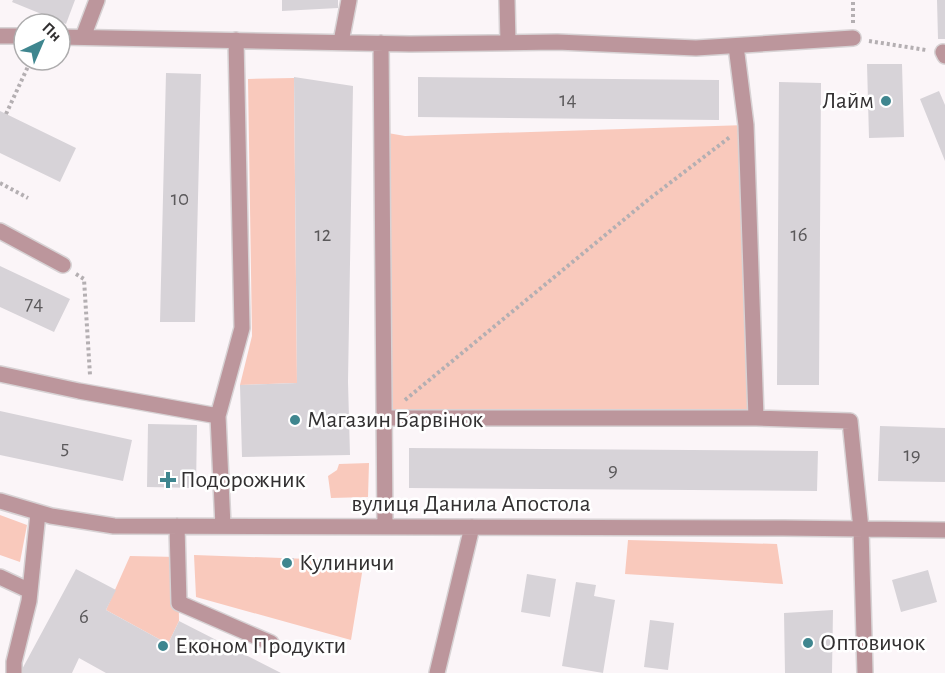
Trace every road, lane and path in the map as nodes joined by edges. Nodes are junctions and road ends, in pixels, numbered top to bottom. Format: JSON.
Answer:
{"nodes":[{"id":1,"x":97,"y":0,"type":"edge"},
{"id":2,"x":349,"y":0,"type":"edge"},
{"id":3,"x":507,"y":0,"type":"edge"},
{"id":4,"x":72,"y":37,"type":"edge"},
{"id":5,"x":83,"y":37,"type":"junction"},
{"id":6,"x":853,"y":38,"type":"joint"},
{"id":7,"x":236,"y":40,"type":"junction"},
{"id":8,"x":341,"y":42,"type":"junction"},
{"id":9,"x":508,"y":42,"type":"junction"},
{"id":10,"x":381,"y":43,"type":"junction"},
{"id":11,"x":736,"y":46,"type":"junction"},
{"id":12,"x":944,"y":54,"type":"edge"},
{"id":13,"x":25,"y":72,"type":"edge"},
{"id":14,"x":6,"y":114,"type":"dead end"},
{"id":15,"x":746,"y":125,"type":"junction"},
{"id":16,"x":0,"y":183,"type":"edge"},
{"id":17,"x":28,"y":198,"type":"dead end"},
{"id":18,"x":0,"y":231,"type":"edge"},
{"id":19,"x":63,"y":265,"type":"joint"},
{"id":20,"x":0,"y":374,"type":"edge"},
{"id":21,"x":91,"y":393,"type":"junction"},
{"id":22,"x":218,"y":416,"type":"junction"},
{"id":23,"x":384,"y":418,"type":"junction"},
{"id":24,"x":756,"y":418,"type":"junction"},
{"id":25,"x":0,"y":501,"type":"edge"},
{"id":26,"x":38,"y":513,"type":"junction"},
{"id":27,"x":177,"y":526,"type":"junction"},
{"id":28,"x":224,"y":526,"type":"junction"},
{"id":29,"x":385,"y":527,"type":"junction"},
{"id":30,"x":472,"y":527,"type":"junction"},
{"id":31,"x":861,"y":529,"type":"junction"},
{"id":32,"x":945,"y":530,"type":"edge"},
{"id":33,"x":0,"y":577,"type":"edge"},
{"id":34,"x":30,"y":591,"type":"junction"},
{"id":35,"x":271,"y":643,"type":"dead end"},
{"id":36,"x":14,"y":673,"type":"edge"},
{"id":37,"x":437,"y":673,"type":"edge"},
{"id":38,"x":865,"y":673,"type":"edge"}],
"edges":[{"from":1,"to":5,"type":"street"},
{"from":2,"to":8,"type":"street"},
{"from":3,"to":9,"type":"street"},
{"from":4,"to":5,"type":"street"},
{"from":5,"to":7,"type":"street"},
{"from":6,"to":11,"type":"street"},
{"from":6,"to":12,"type":"path"},
{"from":7,"to":8,"type":"street"},
{"from":7,"to":22,"type":"street"},
{"from":8,"to":10,"type":"street"},
{"from":9,"to":10,"type":"street"},
{"from":9,"to":11,"type":"street"},
{"from":10,"to":23,"type":"street"},
{"from":11,"to":15,"type":"street"},
{"from":13,"to":14,"type":"path"},
{"from":15,"to":23,"type":"path"},
{"from":15,"to":24,"type":"street"},
{"from":16,"to":17,"type":"path"},
{"from":18,"to":19,"type":"street"},
{"from":19,"to":21,"type":"path"},
{"from":20,"to":21,"type":"street"},
{"from":21,"to":22,"type":"street"},
{"from":22,"to":28,"type":"street"},
{"from":23,"to":24,"type":"street"},
{"from":23,"to":29,"type":"street"},
{"from":24,"to":31,"type":"street"},
{"from":25,"to":26,"type":"street","name":"вулиця Данила Апостола"},
{"from":26,"to":27,"type":"street","name":"вулиця Данила Апостола"},
{"from":26,"to":34,"type":"street"},
{"from":27,"to":28,"type":"street","name":"вулиця Данила Апостола"},
{"from":27,"to":35,"type":"street"},
{"from":28,"to":29,"type":"street","name":"вулиця Данила Апостола"},
{"from":29,"to":30,"type":"street","name":"вулиця Данила Апостола"},
{"from":30,"to":31,"type":"street","name":"вулиця Данила Апостола"},
{"from":30,"to":37,"type":"street"},
{"from":31,"to":32,"type":"street","name":"вулиця Данила Апостола"},
{"from":31,"to":38,"type":"street"},
{"from":33,"to":34,"type":"street"},
{"from":34,"to":36,"type":"street"}]}
